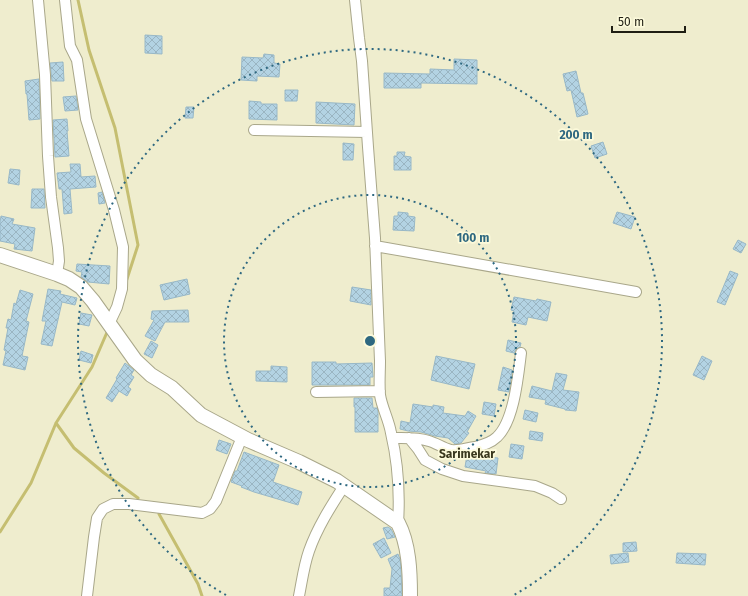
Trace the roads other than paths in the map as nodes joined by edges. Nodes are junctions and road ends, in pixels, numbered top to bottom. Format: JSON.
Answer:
{"nodes":[{"id":1,"x":38,"y":0,"type":"edge"},
{"id":2,"x":65,"y":0,"type":"edge"},
{"id":3,"x":355,"y":0,"type":"edge"},
{"id":4,"x":254,"y":130,"type":"dead end"},
{"id":5,"x":367,"y":132,"type":"junction"},
{"id":6,"x":375,"y":246,"type":"junction"},
{"id":7,"x":0,"y":255,"type":"edge"},
{"id":8,"x":57,"y":274,"type":"junction"},
{"id":9,"x":636,"y":292,"type":"dead end"},
{"id":10,"x":109,"y":324,"type":"junction"},
{"id":11,"x":521,"y":354,"type":"dead end"},
{"id":12,"x":380,"y":390,"type":"junction"},
{"id":13,"x":316,"y":392,"type":"dead end"},
{"id":14,"x":242,"y":437,"type":"junction"},
{"id":15,"x":392,"y":438,"type":"junction"},
{"id":16,"x":409,"y":438,"type":"junction"},
{"id":17,"x":344,"y":486,"type":"junction"},
{"id":18,"x":561,"y":499,"type":"dead end"},
{"id":19,"x":398,"y":523,"type":"junction"},
{"id":20,"x":87,"y":596,"type":"edge"},
{"id":21,"x":300,"y":596,"type":"edge"},
{"id":22,"x":410,"y":596,"type":"edge"}],
"edges":[{"from":1,"to":8,"type":"street"},
{"from":2,"to":10,"type":"street"},
{"from":3,"to":5,"type":"street"},
{"from":4,"to":5,"type":"street"},
{"from":5,"to":6,"type":"street"},
{"from":6,"to":9,"type":"street"},
{"from":6,"to":12,"type":"street"},
{"from":7,"to":8,"type":"street"},
{"from":8,"to":10,"type":"street"},
{"from":10,"to":14,"type":"street"},
{"from":11,"to":16,"type":"street"},
{"from":12,"to":13,"type":"street"},
{"from":12,"to":15,"type":"street"},
{"from":14,"to":17,"type":"street"},
{"from":14,"to":20,"type":"street"},
{"from":15,"to":16,"type":"street"},
{"from":15,"to":19,"type":"street"},
{"from":16,"to":18,"type":"street"},
{"from":17,"to":19,"type":"street"},
{"from":17,"to":21,"type":"street"},
{"from":19,"to":22,"type":"street"}]}
